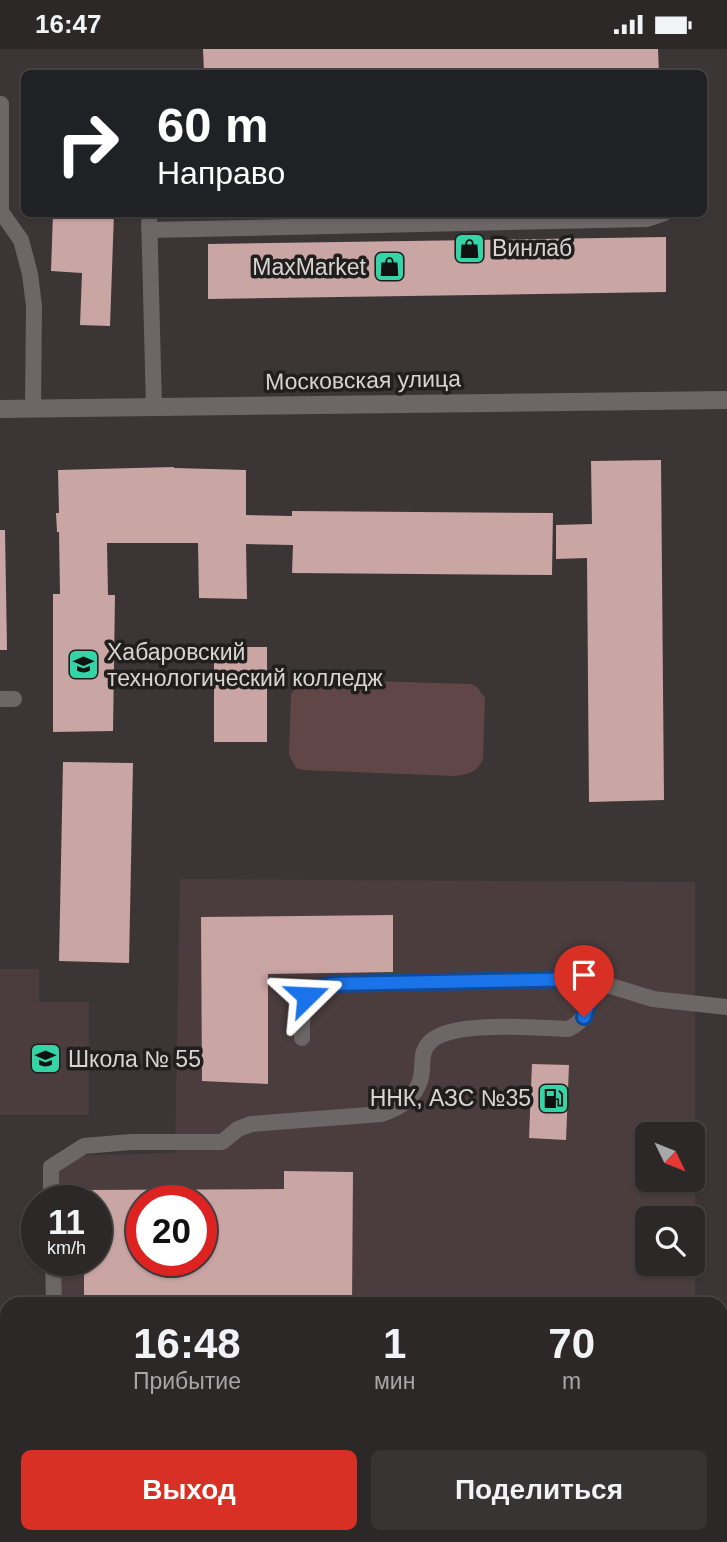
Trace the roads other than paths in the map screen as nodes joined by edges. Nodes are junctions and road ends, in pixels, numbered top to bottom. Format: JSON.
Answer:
{"nodes":[{"id":1,"x":1,"y":104,"type":"edge"},
{"id":2,"x":149,"y":217,"type":"edge"},
{"id":3,"x":652,"y":217,"type":"edge"},
{"id":4,"x":149,"y":230,"type":"junction"},
{"id":5,"x":727,"y":400,"type":"edge"},
{"id":6,"x":154,"y":407,"type":"junction"},
{"id":7,"x":0,"y":409,"type":"edge"},
{"id":8,"x":33,"y":409,"type":"junction"},
{"id":9,"x":588,"y":979,"type":"junction"},
{"id":10,"x":727,"y":1007,"type":"edge"},
{"id":11,"x":302,"y":1038,"type":"dead end"},
{"id":12,"x":51,"y":1185,"type":"edge"},
{"id":13,"x":53,"y":1276,"type":"edge"},
{"id":14,"x":54,"y":1297,"type":"edge"}],
"edges":[{"from":1,"to":8,"type":"lane"},
{"from":2,"to":4,"type":"lane"},
{"from":3,"to":4,"type":"lane"},
{"from":4,"to":6,"type":"lane"},
{"from":5,"to":6,"type":"street","name":"Московская улица"},
{"from":6,"to":8,"type":"street","name":"Московская улица"},
{"from":7,"to":8,"type":"street","name":"Московская улица"},
{"from":9,"to":10,"type":"lane"},
{"from":9,"to":11,"type":"lane"},
{"from":9,"to":12,"type":"lane"},
{"from":13,"to":14,"type":"lane"}]}
